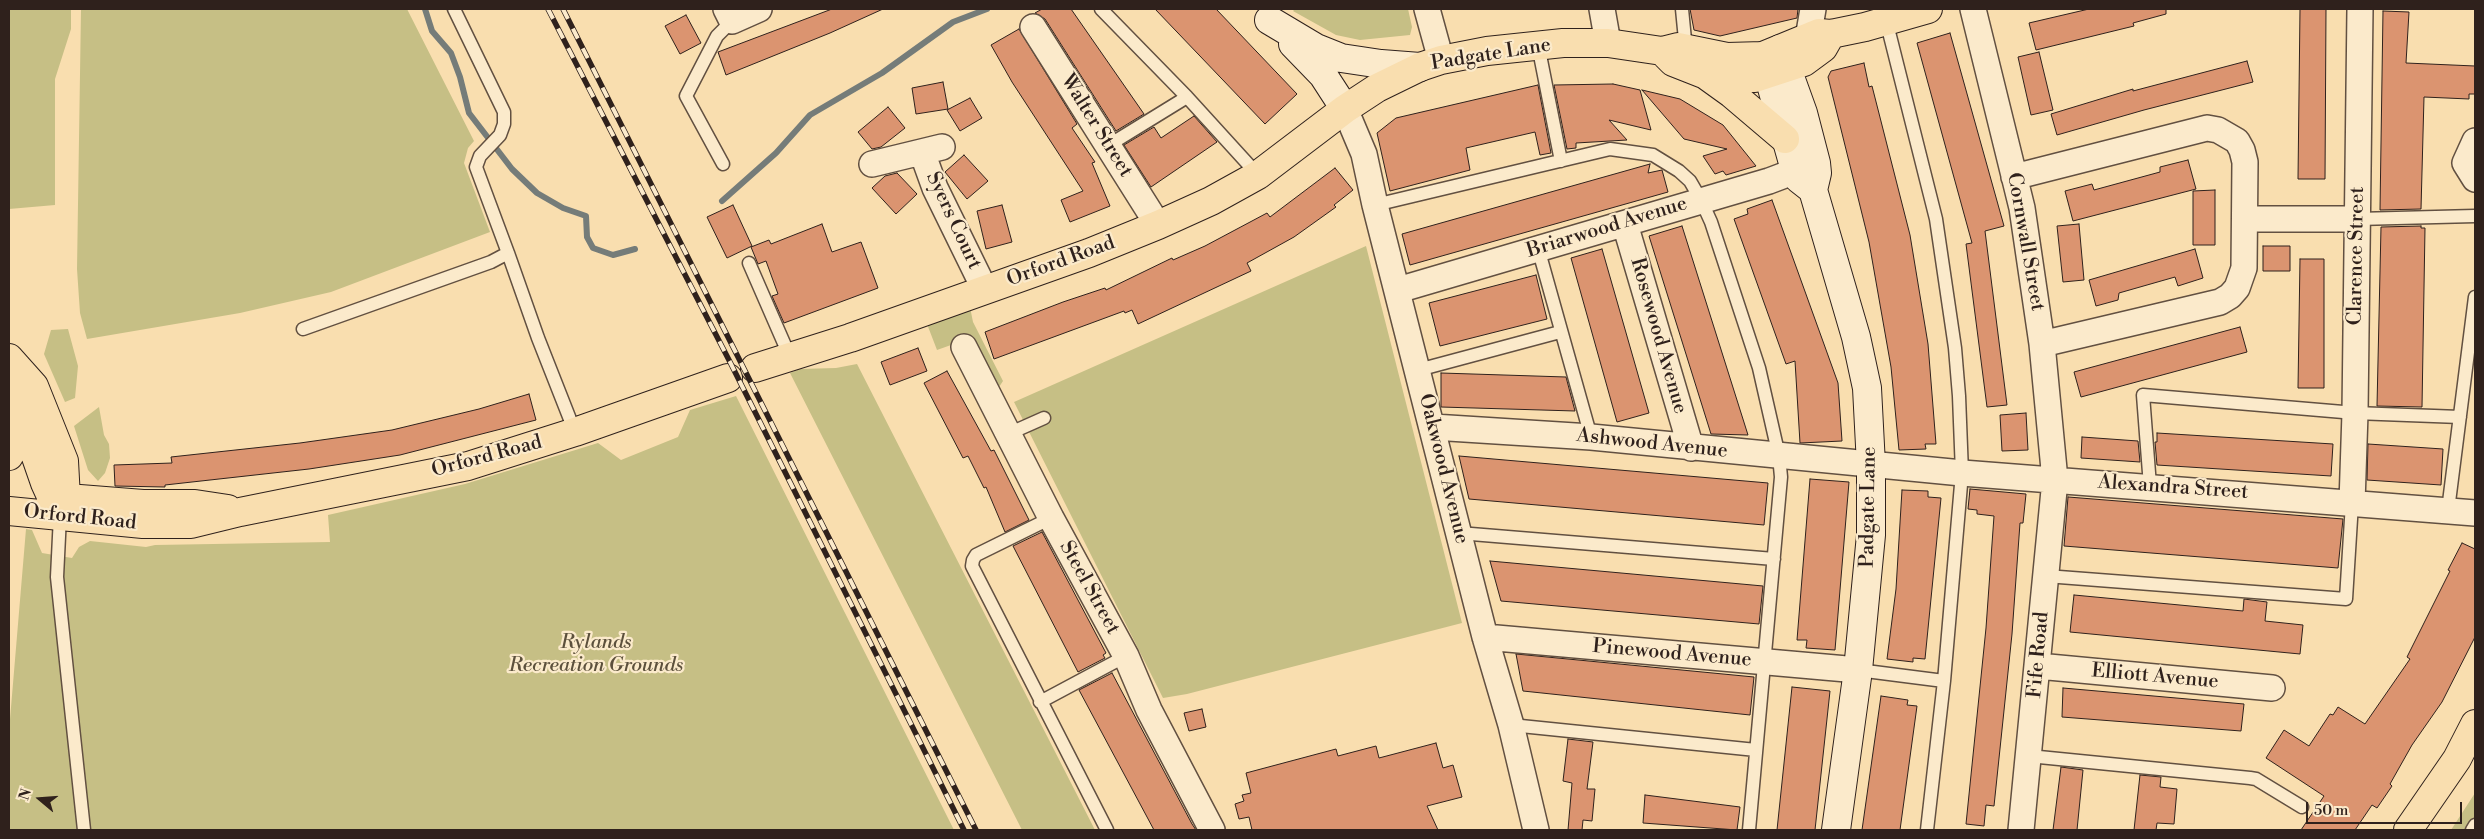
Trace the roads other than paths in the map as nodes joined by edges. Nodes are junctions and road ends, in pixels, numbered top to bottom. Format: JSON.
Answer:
{"nodes":[{"id":1,"x":454,"y":9,"type":"edge"},
{"id":2,"x":759,"y":9,"type":"edge"},
{"id":3,"x":1101,"y":9,"type":"edge"},
{"id":4,"x":1427,"y":9,"type":"edge"},
{"id":5,"x":1602,"y":9,"type":"edge"},
{"id":6,"x":1682,"y":9,"type":"edge"},
{"id":7,"x":1813,"y":9,"type":"edge"},
{"id":8,"x":1928,"y":9,"type":"edge"},
{"id":9,"x":1973,"y":9,"type":"edge"},
{"id":10,"x":2360,"y":9,"type":"edge"},
{"id":11,"x":1264,"y":14,"type":"edge"},
{"id":12,"x":729,"y":15,"type":"edge"},
{"id":13,"x":1886,"y":20,"type":"junction"},
{"id":14,"x":1033,"y":27,"type":"dead end"},
{"id":15,"x":1608,"y":44,"type":"junction"},
{"id":16,"x":1538,"y":45,"type":"junction"},
{"id":17,"x":1791,"y":55,"type":"junction"},
{"id":18,"x":1685,"y":61,"type":"junction"},
{"id":19,"x":1430,"y":63,"type":"junction"},
{"id":20,"x":1187,"y":97,"type":"junction"},
{"id":21,"x":1345,"y":109,"type":"junction"},
{"id":22,"x":1785,"y":140,"type":"junction"},
{"id":23,"x":2475,"y":141,"type":"edge"},
{"id":24,"x":1109,"y":145,"type":"junction"},
{"id":25,"x":1561,"y":160,"type":"junction"},
{"id":26,"x":723,"y":164,"type":"dead end"},
{"id":27,"x":872,"y":164,"type":"dead end"},
{"id":28,"x":1808,"y":174,"type":"junction"},
{"id":29,"x":1258,"y":175,"type":"junction"},
{"id":30,"x":2014,"y":177,"type":"junction"},
{"id":31,"x":2475,"y":179,"type":"edge"},
{"id":32,"x":1701,"y":200,"type":"junction"},
{"id":33,"x":1375,"y":205,"type":"junction"},
{"id":34,"x":2475,"y":216,"type":"edge"},
{"id":35,"x":2246,"y":219,"type":"junction"},
{"id":36,"x":2357,"y":219,"type":"junction"},
{"id":37,"x":1625,"y":224,"type":"junction"},
{"id":38,"x":1158,"y":225,"type":"junction"},
{"id":39,"x":1538,"y":248,"type":"junction"},
{"id":40,"x":508,"y":253,"type":"junction"},
{"id":41,"x":749,"y":263,"type":"dead end"},
{"id":42,"x":985,"y":290,"type":"junction"},
{"id":43,"x":1398,"y":290,"type":"junction"},
{"id":44,"x":2475,"y":297,"type":"edge"},
{"id":45,"x":303,"y":329,"type":"dead end"},
{"id":46,"x":1560,"y":332,"type":"junction"},
{"id":47,"x":2042,"y":344,"type":"junction"},
{"id":48,"x":964,"y":347,"type":"dead end"},
{"id":49,"x":790,"y":357,"type":"junction"},
{"id":50,"x":9,"y":358,"type":"edge"},
{"id":51,"x":9,"y":362,"type":"edge"},
{"id":52,"x":755,"y":368,"type":"dead end"},
{"id":53,"x":1418,"y":370,"type":"junction"},
{"id":54,"x":728,"y":378,"type":"dead end"},
{"id":55,"x":20,"y":411,"type":"junction"},
{"id":56,"x":2356,"y":412,"type":"junction"},
{"id":57,"x":2460,"y":417,"type":"junction"},
{"id":58,"x":1044,"y":418,"type":"dead end"},
{"id":59,"x":1433,"y":427,"type":"junction"},
{"id":60,"x":575,"y":432,"type":"junction"},
{"id":61,"x":1008,"y":434,"type":"junction"},
{"id":62,"x":1591,"y":437,"type":"junction"},
{"id":63,"x":1691,"y":448,"type":"junction"},
{"id":64,"x":9,"y":456,"type":"edge"},
{"id":65,"x":1779,"y":456,"type":"junction"},
{"id":66,"x":1871,"y":465,"type":"junction"},
{"id":67,"x":1962,"y":473,"type":"junction"},
{"id":68,"x":2055,"y":480,"type":"junction"},
{"id":69,"x":2150,"y":486,"type":"junction"},
{"id":70,"x":9,"y":492,"type":"edge"},
{"id":71,"x":2352,"y":502,"type":"junction"},
{"id":72,"x":59,"y":503,"type":"junction"},
{"id":73,"x":2448,"y":510,"type":"junction"},
{"id":74,"x":9,"y":511,"type":"edge"},
{"id":75,"x":2475,"y":513,"type":"edge"},
{"id":76,"x":1051,"y":518,"type":"junction"},
{"id":77,"x":1459,"y":533,"type":"junction"},
{"id":78,"x":1774,"y":558,"type":"junction"},
{"id":79,"x":2046,"y":576,"type":"junction"},
{"id":80,"x":1485,"y":637,"type":"junction"},
{"id":81,"x":1126,"y":656,"type":"junction"},
{"id":82,"x":1764,"y":663,"type":"junction"},
{"id":83,"x":2038,"y":666,"type":"junction"},
{"id":84,"x":1858,"y":670,"type":"junction"},
{"id":85,"x":1944,"y":680,"type":"junction"},
{"id":86,"x":2272,"y":688,"type":"dead end"},
{"id":87,"x":1040,"y":702,"type":"junction"},
{"id":88,"x":2475,"y":724,"type":"edge"},
{"id":89,"x":1511,"y":725,"type":"junction"},
{"id":90,"x":1756,"y":750,"type":"junction"},
{"id":91,"x":2029,"y":756,"type":"junction"},
{"id":92,"x":2302,"y":807,"type":"dead end"},
{"id":93,"x":2475,"y":825,"type":"edge"},
{"id":94,"x":84,"y":830,"type":"edge"},
{"id":95,"x":1107,"y":830,"type":"edge"},
{"id":96,"x":1212,"y":830,"type":"edge"},
{"id":97,"x":1536,"y":830,"type":"edge"},
{"id":98,"x":1749,"y":830,"type":"edge"},
{"id":99,"x":1836,"y":830,"type":"edge"},
{"id":100,"x":1927,"y":830,"type":"edge"},
{"id":101,"x":2022,"y":830,"type":"edge"},
{"id":102,"x":2408,"y":830,"type":"edge"},
{"id":103,"x":2472,"y":830,"type":"edge"}],
"edges":[{"from":1,"to":40,"type":"lane"},
{"from":2,"to":12,"type":"street"},
{"from":3,"to":20,"type":"lane"},
{"from":4,"to":19,"type":"street"},
{"from":5,"to":15,"type":"street"},
{"from":6,"to":18,"type":"lane"},
{"from":7,"to":17,"type":"street"},
{"from":8,"to":13,"type":"main road"},
{"from":9,"to":30,"type":"street","name":"Cornwall Street"},
{"from":10,"to":36,"type":"street","name":"Clarence Street"},
{"from":11,"to":19,"type":"street"},
{"from":11,"to":21,"type":"street"},
{"from":12,"to":26,"type":"lane"},
{"from":13,"to":17,"type":"main road"},
{"from":13,"to":67,"type":"lane"},
{"from":14,"to":24,"type":"street","name":"Walter Street"},
{"from":15,"to":16,"type":"main road","name":"Padgate Lane"},
{"from":15,"to":18,"type":"main road","name":"Padgate Lane"},
{"from":16,"to":19,"type":"main road","name":"Padgate Lane"},
{"from":16,"to":25,"type":"lane"},
{"from":17,"to":18,"type":"main road","name":"Padgate Lane"},
{"from":17,"to":22,"type":"street","name":"Padgate Lane"},
{"from":17,"to":28,"type":"street","name":"Padgate Lane"},
{"from":18,"to":22,"type":"main road"},
{"from":19,"to":21,"type":"main road","name":"Padgate Lane"},
{"from":20,"to":24,"type":"lane"},
{"from":20,"to":29,"type":"lane"},
{"from":21,"to":29,"type":"main road","name":"Orford Road"},
{"from":21,"to":33,"type":"street","name":"Oakwood Avenue"},
{"from":22,"to":28,"type":"street","name":"Padgate Lane"},
{"from":23,"to":31,"type":"street"},
{"from":24,"to":38,"type":"street","name":"Walter Street"},
{"from":25,"to":32,"type":"lane"},
{"from":25,"to":33,"type":"lane"},
{"from":27,"to":42,"type":"street","name":"Syers Court"},
{"from":28,"to":32,"type":"street","name":"Briarwood Avenue"},
{"from":28,"to":66,"type":"street","name":"Padgate Lane"},
{"from":29,"to":38,"type":"main road","name":"Orford Road"},
{"from":30,"to":35,"type":"street"},
{"from":30,"to":47,"type":"street","name":"Cornwall Street"},
{"from":32,"to":37,"type":"street","name":"Briarwood Avenue"},
{"from":32,"to":65,"type":"lane"},
{"from":33,"to":43,"type":"street","name":"Oakwood Avenue"},
{"from":34,"to":36,"type":"lane"},
{"from":35,"to":36,"type":"street"},
{"from":35,"to":47,"type":"street"},
{"from":36,"to":56,"type":"street","name":"Clarence Street"},
{"from":37,"to":39,"type":"street","name":"Briarwood Avenue"},
{"from":37,"to":63,"type":"street","name":"Rosewood Avenue"},
{"from":38,"to":42,"type":"main road","name":"Orford Road"},
{"from":39,"to":43,"type":"street","name":"Briarwood Avenue"},
{"from":39,"to":46,"type":"lane"},
{"from":40,"to":45,"type":"lane"},
{"from":40,"to":60,"type":"lane"},
{"from":41,"to":49,"type":"lane"},
{"from":42,"to":49,"type":"main road","name":"Orford Road"},
{"from":43,"to":53,"type":"street","name":"Oakwood Avenue"},
{"from":44,"to":57,"type":"lane"},
{"from":46,"to":53,"type":"lane"},
{"from":46,"to":62,"type":"lane"},
{"from":47,"to":68,"type":"street","name":"Cornwall Street"},
{"from":48,"to":61,"type":"street","name":"Steel Street"},
{"from":49,"to":52,"type":"main road","name":"Orford Road"},
{"from":50,"to":72,"type":"main road"},
{"from":51,"to":55,"type":"main road"},
{"from":53,"to":59,"type":"street","name":"Oakwood Avenue"},
{"from":54,"to":60,"type":"main road","name":"Orford Road"},
{"from":55,"to":64,"type":"main road"},
{"from":55,"to":72,"type":"main road"},
{"from":56,"to":57,"type":"lane"},
{"from":56,"to":69,"type":"lane"},
{"from":56,"to":71,"type":"street","name":"Clarence Street"},
{"from":57,"to":73,"type":"lane"},
{"from":58,"to":61,"type":"lane"},
{"from":59,"to":62,"type":"street","name":"Ashwood Avenue"},
{"from":59,"to":77,"type":"street","name":"Oakwood Avenue"},
{"from":60,"to":72,"type":"main road","name":"Orford Road"},
{"from":61,"to":76,"type":"street","name":"Steel Street"},
{"from":62,"to":63,"type":"street","name":"Ashwood Avenue"},
{"from":63,"to":65,"type":"street","name":"Ashwood Avenue"},
{"from":65,"to":66,"type":"street","name":"Ashwood Avenue"},
{"from":65,"to":78,"type":"lane"},
{"from":66,"to":67,"type":"street","name":"Alexandra Street"},
{"from":66,"to":84,"type":"street","name":"Padgate Lane"},
{"from":67,"to":68,"type":"street","name":"Alexandra Street"},
{"from":67,"to":85,"type":"lane"},
{"from":68,"to":69,"type":"street","name":"Alexandra Street"},
{"from":68,"to":79,"type":"street","name":"Fife Road"},
{"from":69,"to":71,"type":"street","name":"Alexandra Street"},
{"from":70,"to":72,"type":"main road","name":"Orford Road"},
{"from":71,"to":73,"type":"street","name":"Alexandra Street"},
{"from":71,"to":79,"type":"lane"},
{"from":72,"to":74,"type":"main road","name":"Orford Road"},
{"from":72,"to":94,"type":"lane"},
{"from":73,"to":75,"type":"street","name":"Alexandra Street"},
{"from":76,"to":81,"type":"street","name":"Steel Street"},
{"from":76,"to":87,"type":"lane"},
{"from":77,"to":78,"type":"lane"},
{"from":77,"to":80,"type":"street","name":"Oakwood Avenue"},
{"from":78,"to":82,"type":"lane"},
{"from":79,"to":83,"type":"street","name":"Fife Road"},
{"from":80,"to":82,"type":"street","name":"Pinewood Avenue"},
{"from":80,"to":89,"type":"street","name":"Oakwood Avenue"},
{"from":81,"to":87,"type":"lane"},
{"from":81,"to":96,"type":"street","name":"Steel Street"},
{"from":82,"to":84,"type":"street","name":"Pinewood Avenue"},
{"from":82,"to":90,"type":"lane"},
{"from":83,"to":86,"type":"street","name":"Elliott Avenue"},
{"from":83,"to":91,"type":"street","name":"Fife Road"},
{"from":84,"to":85,"type":"lane"},
{"from":84,"to":99,"type":"street","name":"Padgate Lane"},
{"from":85,"to":100,"type":"lane"},
{"from":87,"to":95,"type":"lane"},
{"from":88,"to":102,"type":"main road"},
{"from":89,"to":90,"type":"lane"},
{"from":89,"to":97,"type":"street","name":"Oakwood Avenue"},
{"from":90,"to":98,"type":"lane"},
{"from":91,"to":92,"type":"lane"},
{"from":91,"to":101,"type":"street","name":"Fife Road"},
{"from":93,"to":103,"type":"lane"}]}
